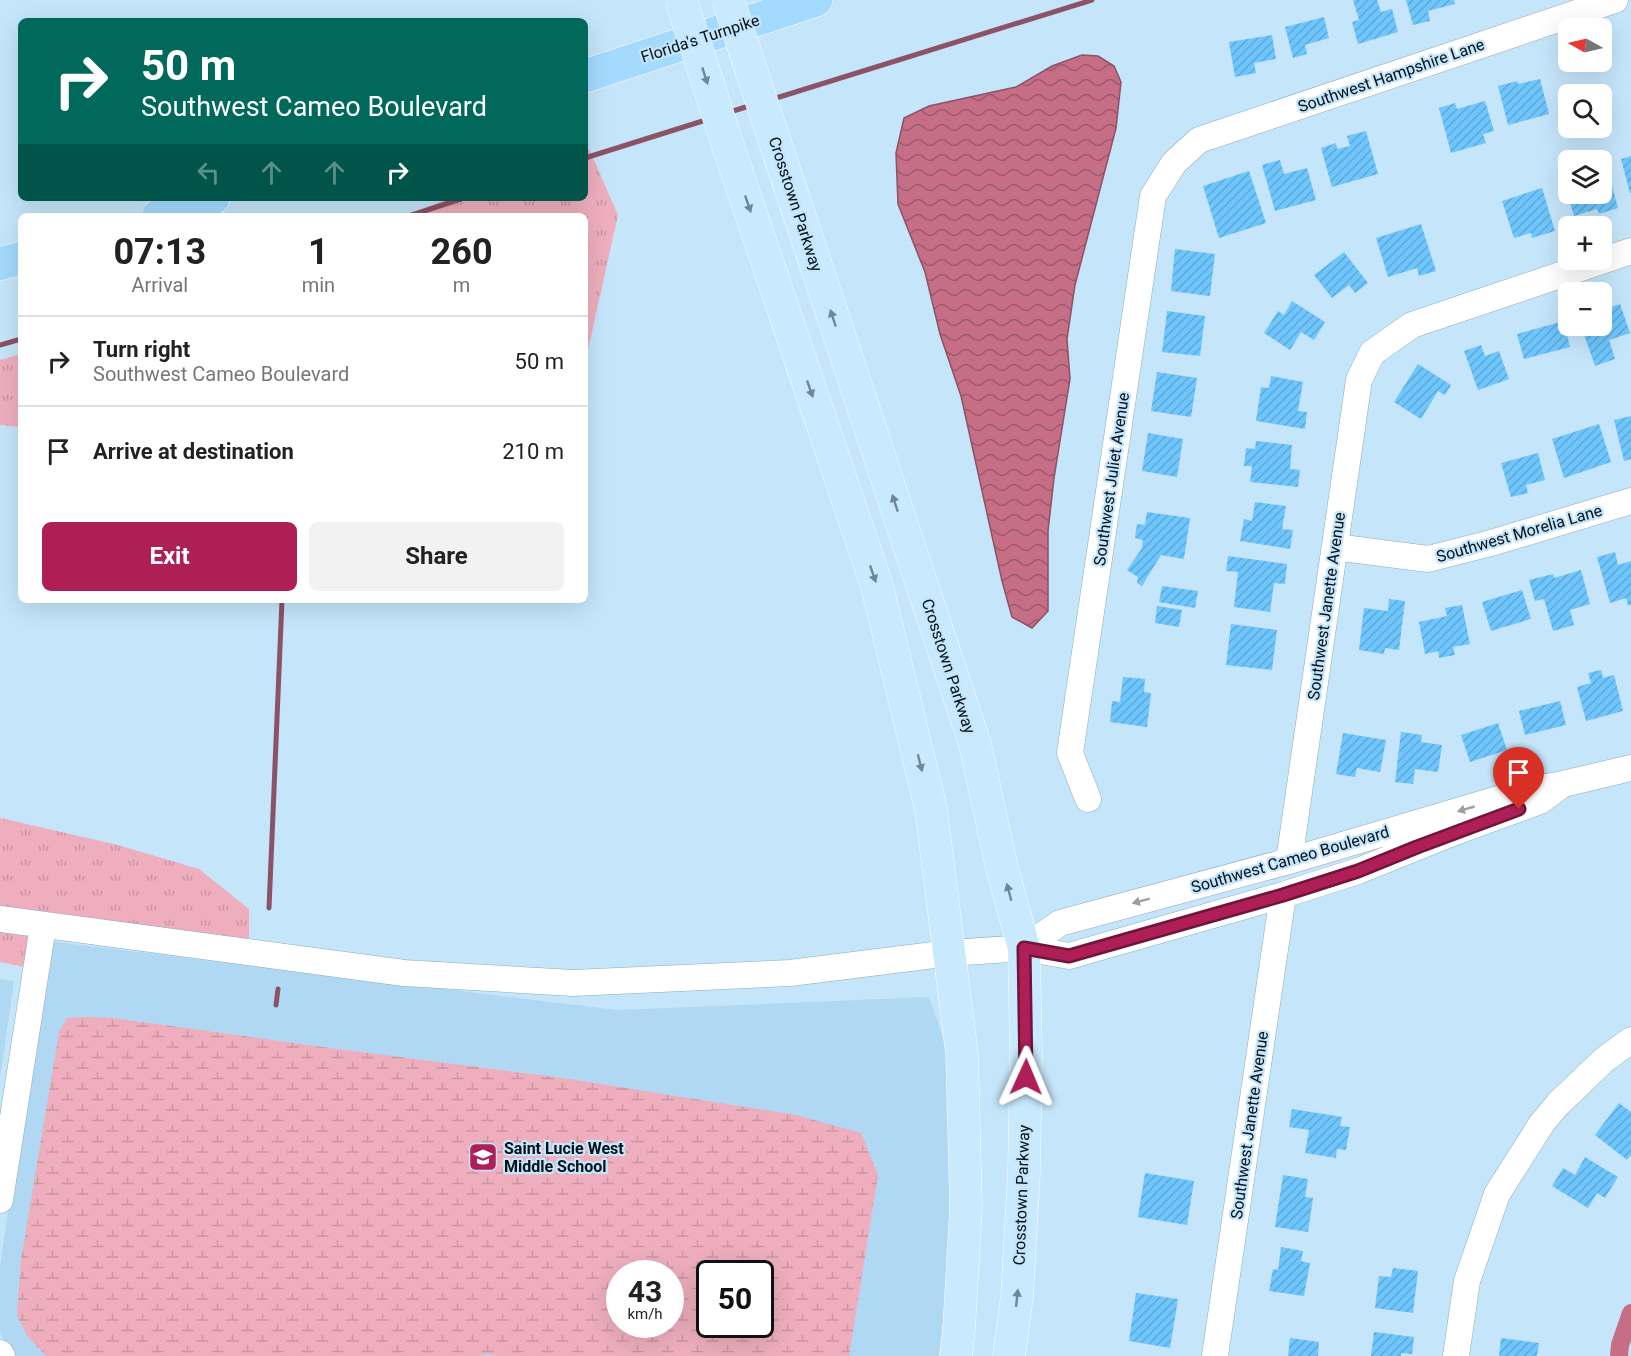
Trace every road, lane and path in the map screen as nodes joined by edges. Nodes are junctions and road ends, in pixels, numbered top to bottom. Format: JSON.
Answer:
{"nodes":[{"id":1,"x":681,"y":0,"type":"edge"},
{"id":2,"x":728,"y":0,"type":"edge"},
{"id":3,"x":816,"y":0,"type":"edge"},
{"id":4,"x":1615,"y":0,"type":"edge"},
{"id":5,"x":588,"y":75,"type":"edge"},
{"id":6,"x":1174,"y":163,"type":"joint"},
{"id":7,"x":204,"y":201,"type":"edge"},
{"id":8,"x":167,"y":213,"type":"edge"},
{"id":9,"x":1631,"y":251,"type":"edge"},
{"id":10,"x":18,"y":259,"type":"edge"},
{"id":11,"x":0,"y":264,"type":"edge"},
{"id":12,"x":1631,"y":501,"type":"edge"},
{"id":13,"x":1335,"y":547,"type":"junction"},
{"id":14,"x":1631,"y":768,"type":"edge"},
{"id":15,"x":1563,"y":784,"type":"junction"},
{"id":16,"x":1088,"y":799,"type":"dead end"},
{"id":17,"x":1289,"y":861,"type":"junction"},
{"id":18,"x":1283,"y":895,"type":"junction"},
{"id":19,"x":0,"y":919,"type":"edge"},
{"id":20,"x":43,"y":926,"type":"junction"},
{"id":21,"x":1024,"y":948,"type":"junction"},
{"id":22,"x":950,"y":953,"type":"junction"},
{"id":23,"x":1631,"y":1040,"type":"edge"},
{"id":24,"x":0,"y":1200,"type":"edge"},
{"id":25,"x":956,"y":1356,"type":"edge"},
{"id":26,"x":1009,"y":1356,"type":"edge"},
{"id":27,"x":1215,"y":1356,"type":"edge"},
{"id":28,"x":1456,"y":1356,"type":"edge"}],
"edges":[{"from":1,"to":22,"type":"main road","one_way":true,"bridge":true},
{"from":21,"to":2,"type":"main road","name":"Crosstown Parkway","one_way":true,"bridge":true},
{"from":3,"to":5,"type":"highway","name":"Florida's Turnpike"},
{"from":4,"to":6,"type":"street","name":"Southwest Hampshire Lane"},
{"from":6,"to":16,"type":"street","name":"Southwest Juliet Avenue"},
{"from":7,"to":8,"type":"highway"},
{"from":9,"to":13,"type":"street","name":"Southwest Janette Avenue"},
{"from":10,"to":11,"type":"highway"},
{"from":12,"to":13,"type":"street","name":"Southwest Morelia Lane"},
{"from":13,"to":17,"type":"street","name":"Southwest Janette Avenue"},
{"from":14,"to":15,"type":"street","name":"Southwest Cameo Boulevard"},
{"from":15,"to":17,"type":"street","name":"Southwest Cameo Boulevard","one_way":true},
{"from":15,"to":18,"type":"street","name":"Southwest Cameo Boulevard"},
{"from":17,"to":21,"type":"street","name":"Southwest Cameo Boulevard","one_way":true},
{"from":18,"to":21,"type":"street","name":"Southwest Cameo Boulevard"},
{"from":18,"to":27,"type":"street","name":"Southwest Janette Avenue"},
{"from":19,"to":20,"type":"street","name":"Southwest Cameo Boulevard"},
{"from":20,"to":22,"type":"street","name":"Southwest Cameo Boulevard"},
{"from":20,"to":24,"type":"street"},
{"from":21,"to":22,"type":"street","name":"Southwest Cameo Boulevard"},
{"from":26,"to":21,"type":"main road","name":"Crosstown Parkway","one_way":true},
{"from":22,"to":25,"type":"main road"},
{"from":23,"to":28,"type":"street"}]}
